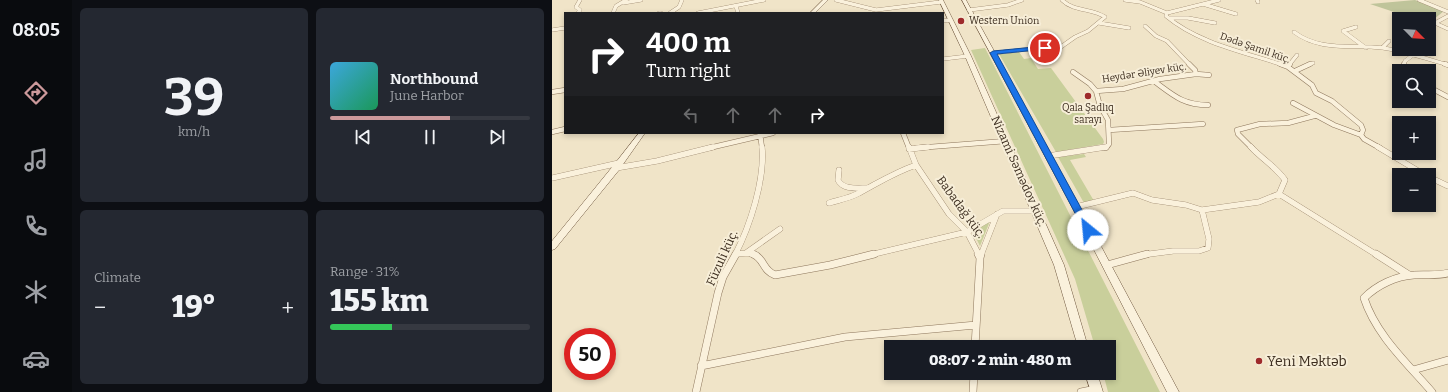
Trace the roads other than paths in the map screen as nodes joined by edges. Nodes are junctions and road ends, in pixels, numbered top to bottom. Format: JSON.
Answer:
{"nodes":[{"id":1,"x":580,"y":0,"type":"edge"},
{"id":2,"x":641,"y":0,"type":"edge"},
{"id":3,"x":682,"y":0,"type":"edge"},
{"id":4,"x":764,"y":0,"type":"edge"},
{"id":5,"x":826,"y":0,"type":"edge"},
{"id":6,"x":836,"y":0,"type":"edge"},
{"id":7,"x":964,"y":0,"type":"edge"},
{"id":8,"x":1022,"y":0,"type":"edge"},
{"id":9,"x":1062,"y":0,"type":"edge"},
{"id":10,"x":1125,"y":0,"type":"edge"},
{"id":11,"x":1219,"y":0,"type":"edge"},
{"id":12,"x":1419,"y":0,"type":"edge"},
{"id":13,"x":624,"y":1,"type":"edge"},
{"id":14,"x":941,"y":1,"type":"edge"},
{"id":15,"x":744,"y":2,"type":"edge"},
{"id":16,"x":1203,"y":4,"type":"junction"},
{"id":17,"x":736,"y":6,"type":"junction"},
{"id":18,"x":969,"y":10,"type":"junction"},
{"id":19,"x":579,"y":12,"type":"edge"},
{"id":20,"x":613,"y":12,"type":"edge"},
{"id":21,"x":672,"y":12,"type":"edge"},
{"id":22,"x":703,"y":12,"type":"edge"},
{"id":23,"x":738,"y":12,"type":"edge"},
{"id":24,"x":813,"y":12,"type":"edge"},
{"id":25,"x":1448,"y":12,"type":"edge"},
{"id":26,"x":1236,"y":14,"type":"dead end"},
{"id":27,"x":1168,"y":15,"type":"junction"},
{"id":28,"x":1448,"y":16,"type":"edge"},
{"id":29,"x":947,"y":21,"type":"edge"},
{"id":30,"x":1099,"y":23,"type":"junction"},
{"id":31,"x":1216,"y":23,"type":"dead end"},
{"id":32,"x":1146,"y":26,"type":"dead end"},
{"id":33,"x":1356,"y":27,"type":"dead end"},
{"id":34,"x":564,"y":28,"type":"edge"},
{"id":35,"x":1128,"y":28,"type":"dead end"},
{"id":36,"x":1448,"y":29,"type":"edge"},
{"id":37,"x":552,"y":30,"type":"edge"},
{"id":38,"x":1294,"y":32,"type":"dead end"},
{"id":39,"x":1389,"y":41,"type":"dead end"},
{"id":40,"x":1366,"y":48,"type":"junction"},
{"id":41,"x":1382,"y":48,"type":"junction"},
{"id":42,"x":1392,"y":51,"type":"edge"},
{"id":43,"x":993,"y":53,"type":"junction"},
{"id":44,"x":1297,"y":54,"type":"dead end"},
{"id":45,"x":968,"y":56,"type":"junction"},
{"id":46,"x":1410,"y":56,"type":"joint"},
{"id":47,"x":944,"y":59,"type":"edge"},
{"id":48,"x":1313,"y":63,"type":"dead end"},
{"id":49,"x":1404,"y":64,"type":"edge"},
{"id":50,"x":1448,"y":65,"type":"edge"},
{"id":51,"x":1288,"y":68,"type":"junction"},
{"id":52,"x":1295,"y":71,"type":"junction"},
{"id":53,"x":1073,"y":72,"type":"dead end"},
{"id":54,"x":1196,"y":74,"type":"junction"},
{"id":55,"x":1209,"y":75,"type":"dead end"},
{"id":56,"x":1154,"y":81,"type":"junction"},
{"id":57,"x":564,"y":90,"type":"edge"},
{"id":58,"x":1096,"y":91,"type":"junction"},
{"id":59,"x":1436,"y":91,"type":"edge"},
{"id":60,"x":552,"y":92,"type":"edge"},
{"id":61,"x":1448,"y":97,"type":"edge"},
{"id":62,"x":1208,"y":104,"type":"dead end"},
{"id":63,"x":1293,"y":104,"type":"dead end"},
{"id":64,"x":1314,"y":116,"type":"junction"},
{"id":65,"x":1203,"y":124,"type":"dead end"},
{"id":66,"x":564,"y":129,"type":"edge"},
{"id":67,"x":1109,"y":130,"type":"junction"},
{"id":68,"x":552,"y":132,"type":"edge"},
{"id":69,"x":641,"y":134,"type":"edge"},
{"id":70,"x":760,"y":134,"type":"edge"},
{"id":71,"x":903,"y":134,"type":"edge"},
{"id":72,"x":1361,"y":135,"type":"junction"},
{"id":73,"x":1006,"y":141,"type":"junction"},
{"id":74,"x":909,"y":149,"type":"junction"},
{"id":75,"x":1048,"y":156,"type":"junction"},
{"id":76,"x":916,"y":165,"type":"junction"},
{"id":77,"x":618,"y":166,"type":"junction"},
{"id":78,"x":1413,"y":168,"type":"edge"},
{"id":79,"x":839,"y":170,"type":"dead end"},
{"id":80,"x":552,"y":178,"type":"edge"},
{"id":81,"x":1436,"y":180,"type":"edge"},
{"id":82,"x":1448,"y":186,"type":"edge"},
{"id":83,"x":868,"y":188,"type":"junction"},
{"id":84,"x":1279,"y":194,"type":"junction"},
{"id":85,"x":830,"y":203,"type":"dead end"},
{"id":86,"x":1076,"y":207,"type":"junction"},
{"id":87,"x":1202,"y":210,"type":"junction"},
{"id":88,"x":1037,"y":211,"type":"junction"},
{"id":89,"x":997,"y":214,"type":"junction"},
{"id":90,"x":780,"y":229,"type":"dead end"},
{"id":91,"x":967,"y":232,"type":"junction"},
{"id":92,"x":552,"y":247,"type":"edge"},
{"id":93,"x":746,"y":253,"type":"junction"},
{"id":94,"x":736,"y":254,"type":"junction"},
{"id":95,"x":980,"y":258,"type":"junction"},
{"id":96,"x":1107,"y":265,"type":"junction"},
{"id":97,"x":1448,"y":273,"type":"edge"},
{"id":98,"x":1409,"y":275,"type":"junction"},
{"id":99,"x":976,"y":325,"type":"junction"},
{"id":100,"x":975,"y":340,"type":"edge"},
{"id":101,"x":1081,"y":340,"type":"edge"},
{"id":102,"x":1448,"y":360,"type":"edge"},
{"id":103,"x":701,"y":366,"type":"junction"},
{"id":104,"x":1413,"y":370,"type":"junction"},
{"id":105,"x":974,"y":380,"type":"edge"},
{"id":106,"x":1093,"y":380,"type":"edge"},
{"id":107,"x":1096,"y":390,"type":"edge"},
{"id":108,"x":696,"y":392,"type":"edge"},
{"id":109,"x":973,"y":392,"type":"edge"},
{"id":110,"x":1081,"y":392,"type":"edge"},
{"id":111,"x":1174,"y":392,"type":"edge"},
{"id":112,"x":1432,"y":392,"type":"edge"}],
"edges":[{"from":1,"to":19,"type":"street"},
{"from":2,"to":13,"type":"street"},
{"from":3,"to":21,"type":"street"},
{"from":4,"to":15,"type":"street"},
{"from":5,"to":24,"type":"street"},
{"from":6,"to":14,"type":"street"},
{"from":7,"to":18,"type":"street"},
{"from":8,"to":18,"type":"street"},
{"from":9,"to":30,"type":"street"},
{"from":10,"to":27,"type":"street"},
{"from":11,"to":16,"type":"street"},
{"from":12,"to":25,"type":"street"},
{"from":13,"to":20,"type":"street"},
{"from":14,"to":29,"type":"street","name":"Nizami Səmədov küç."},
{"from":15,"to":17,"type":"street"},
{"from":16,"to":26,"type":"street"},
{"from":16,"to":27,"type":"street"},
{"from":17,"to":22,"type":"street"},
{"from":17,"to":23,"type":"street"},
{"from":18,"to":43,"type":"street"},
{"from":27,"to":31,"type":"street"},
{"from":27,"to":51,"type":"street","name":"Dədə Şamil küç."},
{"from":28,"to":36,"type":"street"},
{"from":29,"to":45,"type":"street","name":"Nizami Səmədov küç."},
{"from":30,"to":35,"type":"street"},
{"from":30,"to":43,"type":"street"},
{"from":32,"to":54,"type":"street","name":"Heydər Əliyev küç."},
{"from":33,"to":40,"type":"street"},
{"from":34,"to":37,"type":"street"},
{"from":38,"to":40,"type":"street"},
{"from":39,"to":41,"type":"street"},
{"from":40,"to":41,"type":"street"},
{"from":41,"to":42,"type":"street"},
{"from":43,"to":75,"type":"street"},
{"from":44,"to":51,"type":"street"},
{"from":45,"to":47,"type":"street"},
{"from":45,"to":73,"type":"street","name":"Nizami Səmədov küç."},
{"from":46,"to":49,"type":"street"},
{"from":46,"to":50,"type":"street"},
{"from":48,"to":52,"type":"street"},
{"from":51,"to":52,"type":"street","name":"Dədə Şamil küç."},
{"from":52,"to":72,"type":"street","name":"Dədə Şamil küç."},
{"from":53,"to":58,"type":"street"},
{"from":54,"to":55,"type":"street"},
{"from":54,"to":56,"type":"street","name":"Heydər Əliyev küç."},
{"from":56,"to":58,"type":"street","name":"Heydər Əliyev küç."},
{"from":56,"to":62,"type":"street"},
{"from":57,"to":60,"type":"street"},
{"from":58,"to":67,"type":"street"},
{"from":59,"to":61,"type":"street"},
{"from":63,"to":64,"type":"street"},
{"from":64,"to":72,"type":"street"},
{"from":64,"to":84,"type":"street"},
{"from":65,"to":67,"type":"street"},
{"from":66,"to":68,"type":"street"},
{"from":67,"to":75,"type":"street"},
{"from":69,"to":77,"type":"street"},
{"from":70,"to":77,"type":"street"},
{"from":70,"to":94,"type":"street","name":"Füzuli küç."},
{"from":71,"to":74,"type":"street","name":"Babadağ küç."},
{"from":72,"to":78,"type":"street","name":"Dədə Şamil küç."},
{"from":73,"to":74,"type":"street"},
{"from":73,"to":88,"type":"street","name":"Nizami Səmədov küç."},
{"from":74,"to":76,"type":"street","name":"Babadağ küç."},
{"from":75,"to":86,"type":"street"},
{"from":76,"to":83,"type":"street"},
{"from":76,"to":91,"type":"street","name":"Babadağ küç."},
{"from":77,"to":80,"type":"street"},
{"from":77,"to":92,"type":"street"},
{"from":79,"to":83,"type":"street"},
{"from":81,"to":82,"type":"street"},
{"from":83,"to":85,"type":"street"},
{"from":84,"to":87,"type":"street"},
{"from":84,"to":98,"type":"street"},
{"from":86,"to":87,"type":"street"},
{"from":86,"to":96,"type":"street"},
{"from":87,"to":96,"type":"street"},
{"from":88,"to":89,"type":"street"},
{"from":88,"to":101,"type":"street","name":"Nizami Səmədov küç."},
{"from":89,"to":91,"type":"street"},
{"from":89,"to":95,"type":"street"},
{"from":90,"to":93,"type":"street"},
{"from":91,"to":93,"type":"street"},
{"from":91,"to":95,"type":"street","name":"Babadağ küç."},
{"from":93,"to":94,"type":"street"},
{"from":94,"to":103,"type":"street","name":"Füzuli küç."},
{"from":95,"to":99,"type":"street","name":"Babadağ küç."},
{"from":96,"to":111,"type":"street"},
{"from":97,"to":98,"type":"street"},
{"from":98,"to":104,"type":"street"},
{"from":99,"to":100,"type":"street","name":"Babadağ küç."},
{"from":99,"to":103,"type":"street"},
{"from":102,"to":104,"type":"street"},
{"from":103,"to":108,"type":"street","name":"Füzuli küç."},
{"from":104,"to":112,"type":"street"},
{"from":105,"to":109,"type":"street"},
{"from":106,"to":107,"type":"street"},
{"from":107,"to":110,"type":"street"}]}
